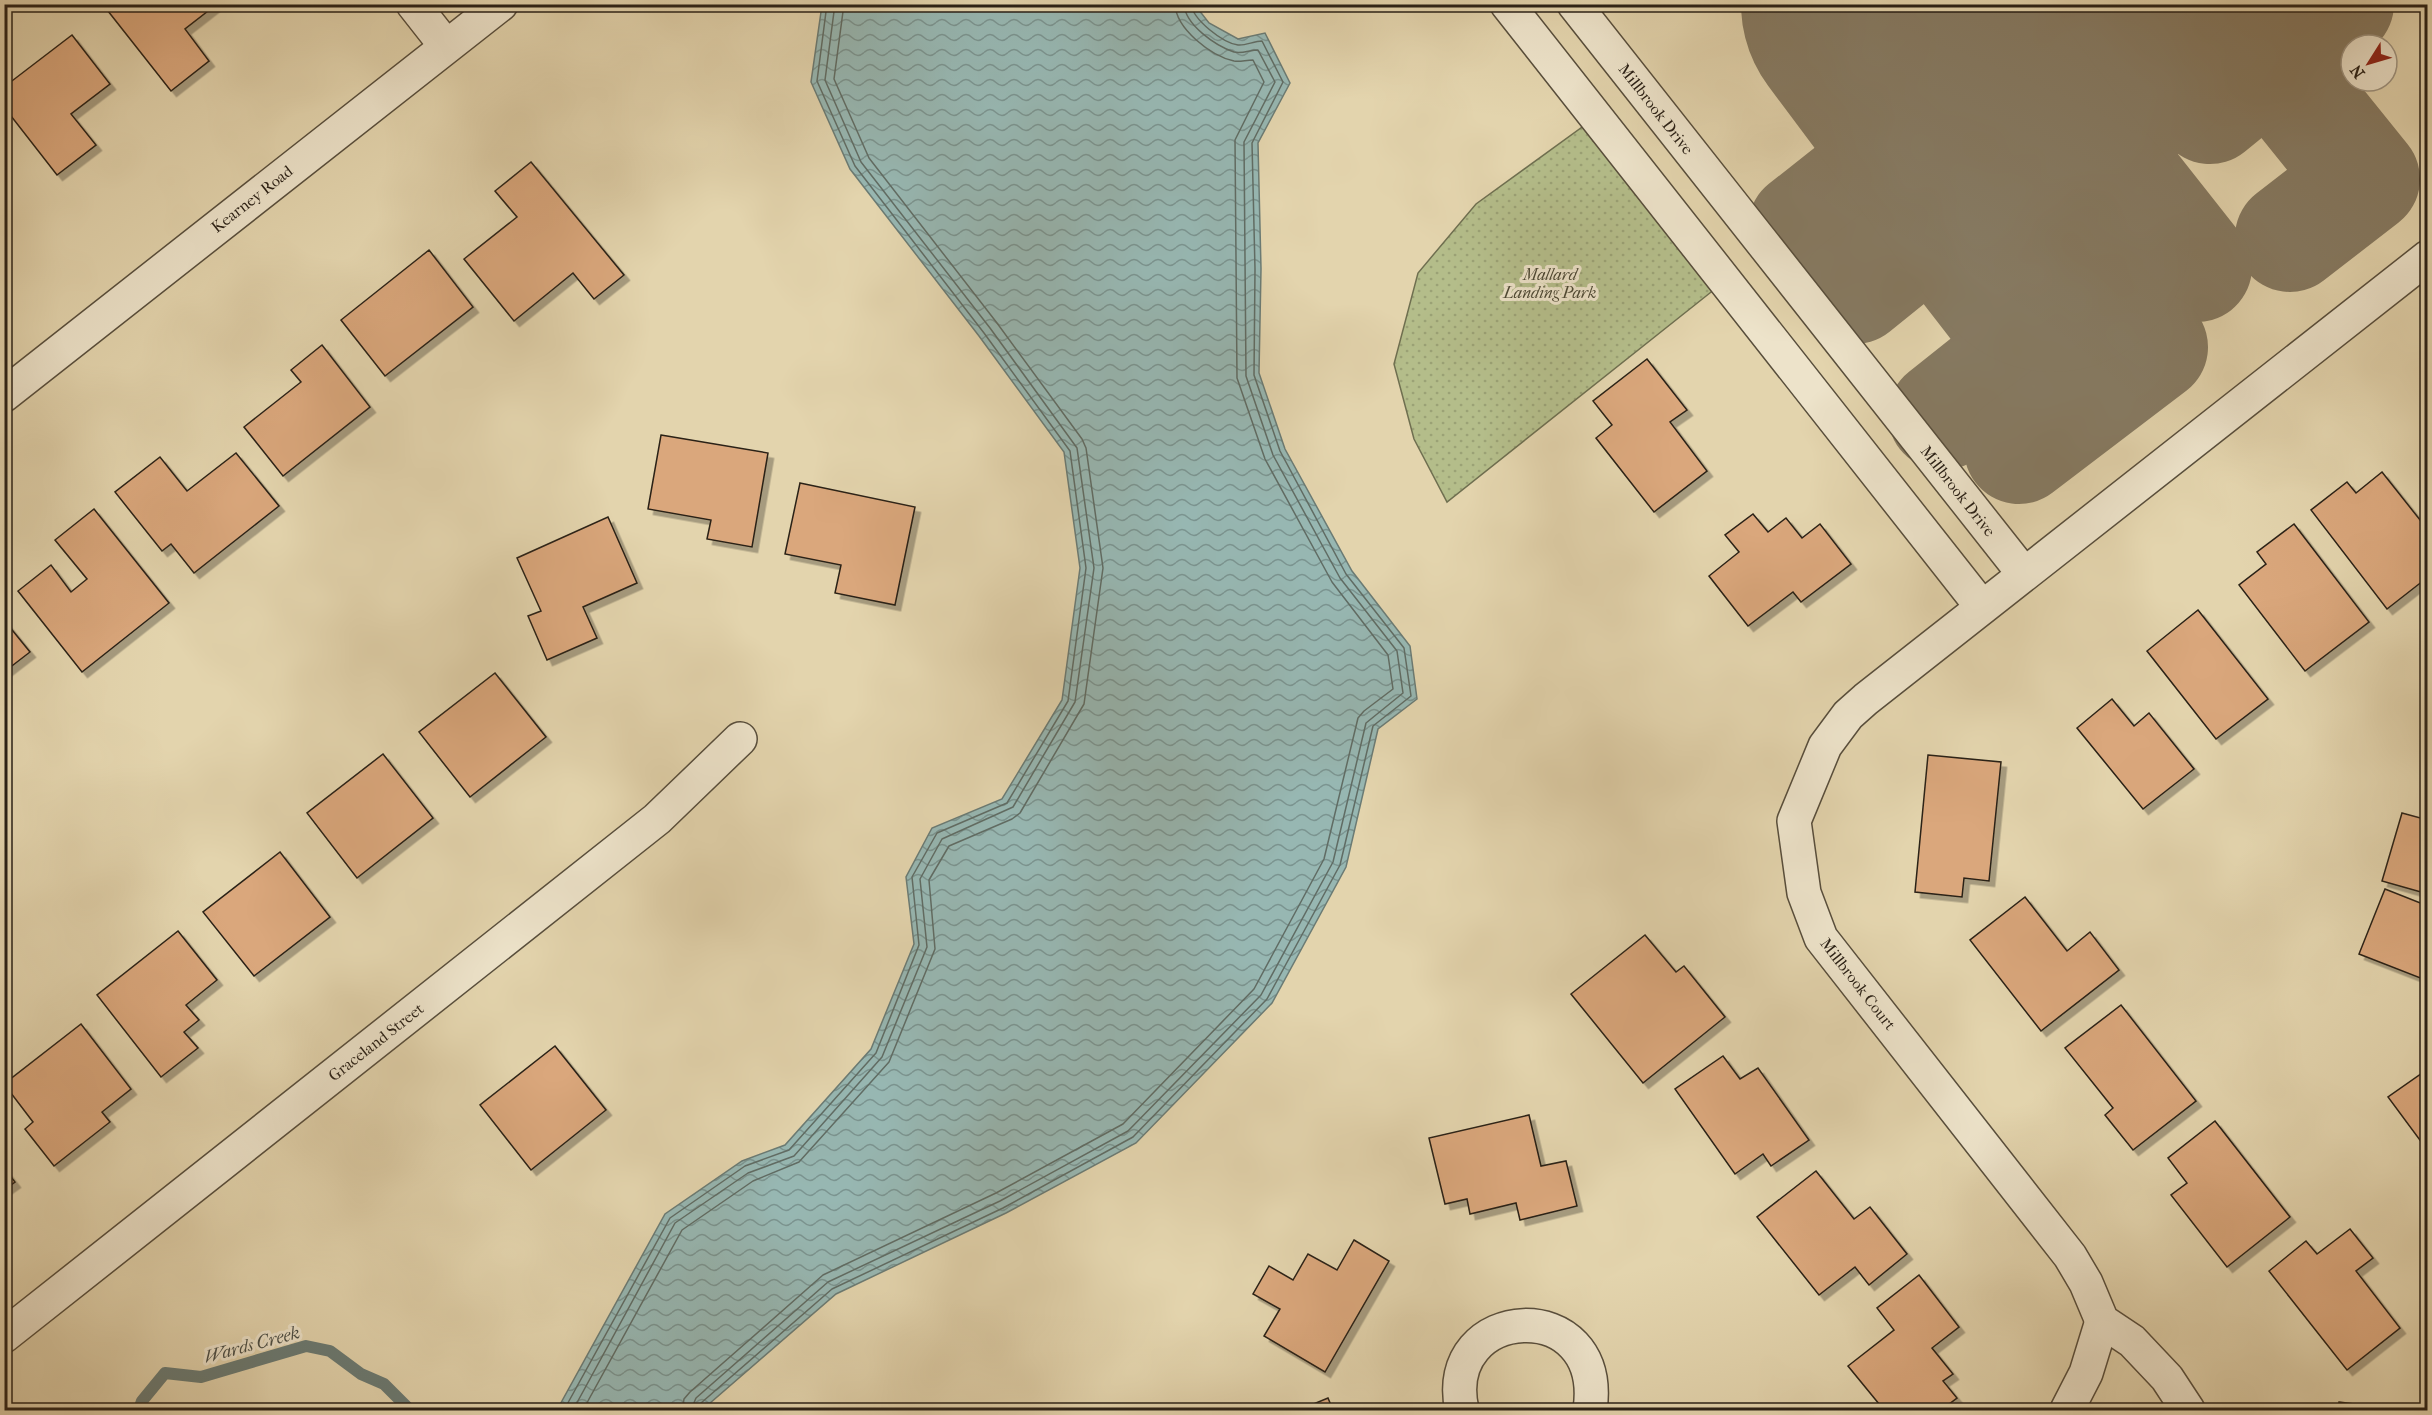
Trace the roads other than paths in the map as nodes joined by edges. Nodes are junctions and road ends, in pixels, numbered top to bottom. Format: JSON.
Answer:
{"nodes":[{"id":1,"x":413,"y":4,"type":"edge"},
{"id":2,"x":501,"y":4,"type":"edge"},
{"id":3,"x":1507,"y":4,"type":"edge"},
{"id":4,"x":1574,"y":4,"type":"edge"},
{"id":5,"x":446,"y":46,"type":"junction"},
{"id":6,"x":2427,"y":257,"type":"edge"},
{"id":7,"x":4,"y":395,"type":"edge"},
{"id":8,"x":2024,"y":574,"type":"junction"},
{"id":9,"x":1982,"y":607,"type":"junction"},
{"id":10,"x":740,"y":739,"type":"dead end"},
{"id":11,"x":2102,"y":1321,"type":"junction"},
{"id":12,"x":4,"y":1336,"type":"edge"},
{"id":13,"x":1462,"y":1410,"type":"edge"},
{"id":14,"x":1590,"y":1410,"type":"edge"},
{"id":15,"x":2067,"y":1410,"type":"edge"},
{"id":16,"x":2188,"y":1410,"type":"edge"}],
"edges":[{"from":1,"to":5,"type":"street"},
{"from":2,"to":5,"type":"street","name":"Kearney Road"},
{"from":3,"to":9,"type":"street"},
{"from":4,"to":8,"type":"street","name":"Millbrook Drive"},
{"from":5,"to":7,"type":"street","name":"Kearney Road"},
{"from":6,"to":8,"type":"street"},
{"from":8,"to":9,"type":"street","name":"Millbrook Court"},
{"from":9,"to":11,"type":"street","name":"Millbrook Court"},
{"from":10,"to":12,"type":"street","name":"Graceland Street"},
{"from":11,"to":15,"type":"street"},
{"from":11,"to":16,"type":"street"},
{"from":13,"to":14,"type":"street"}]}
